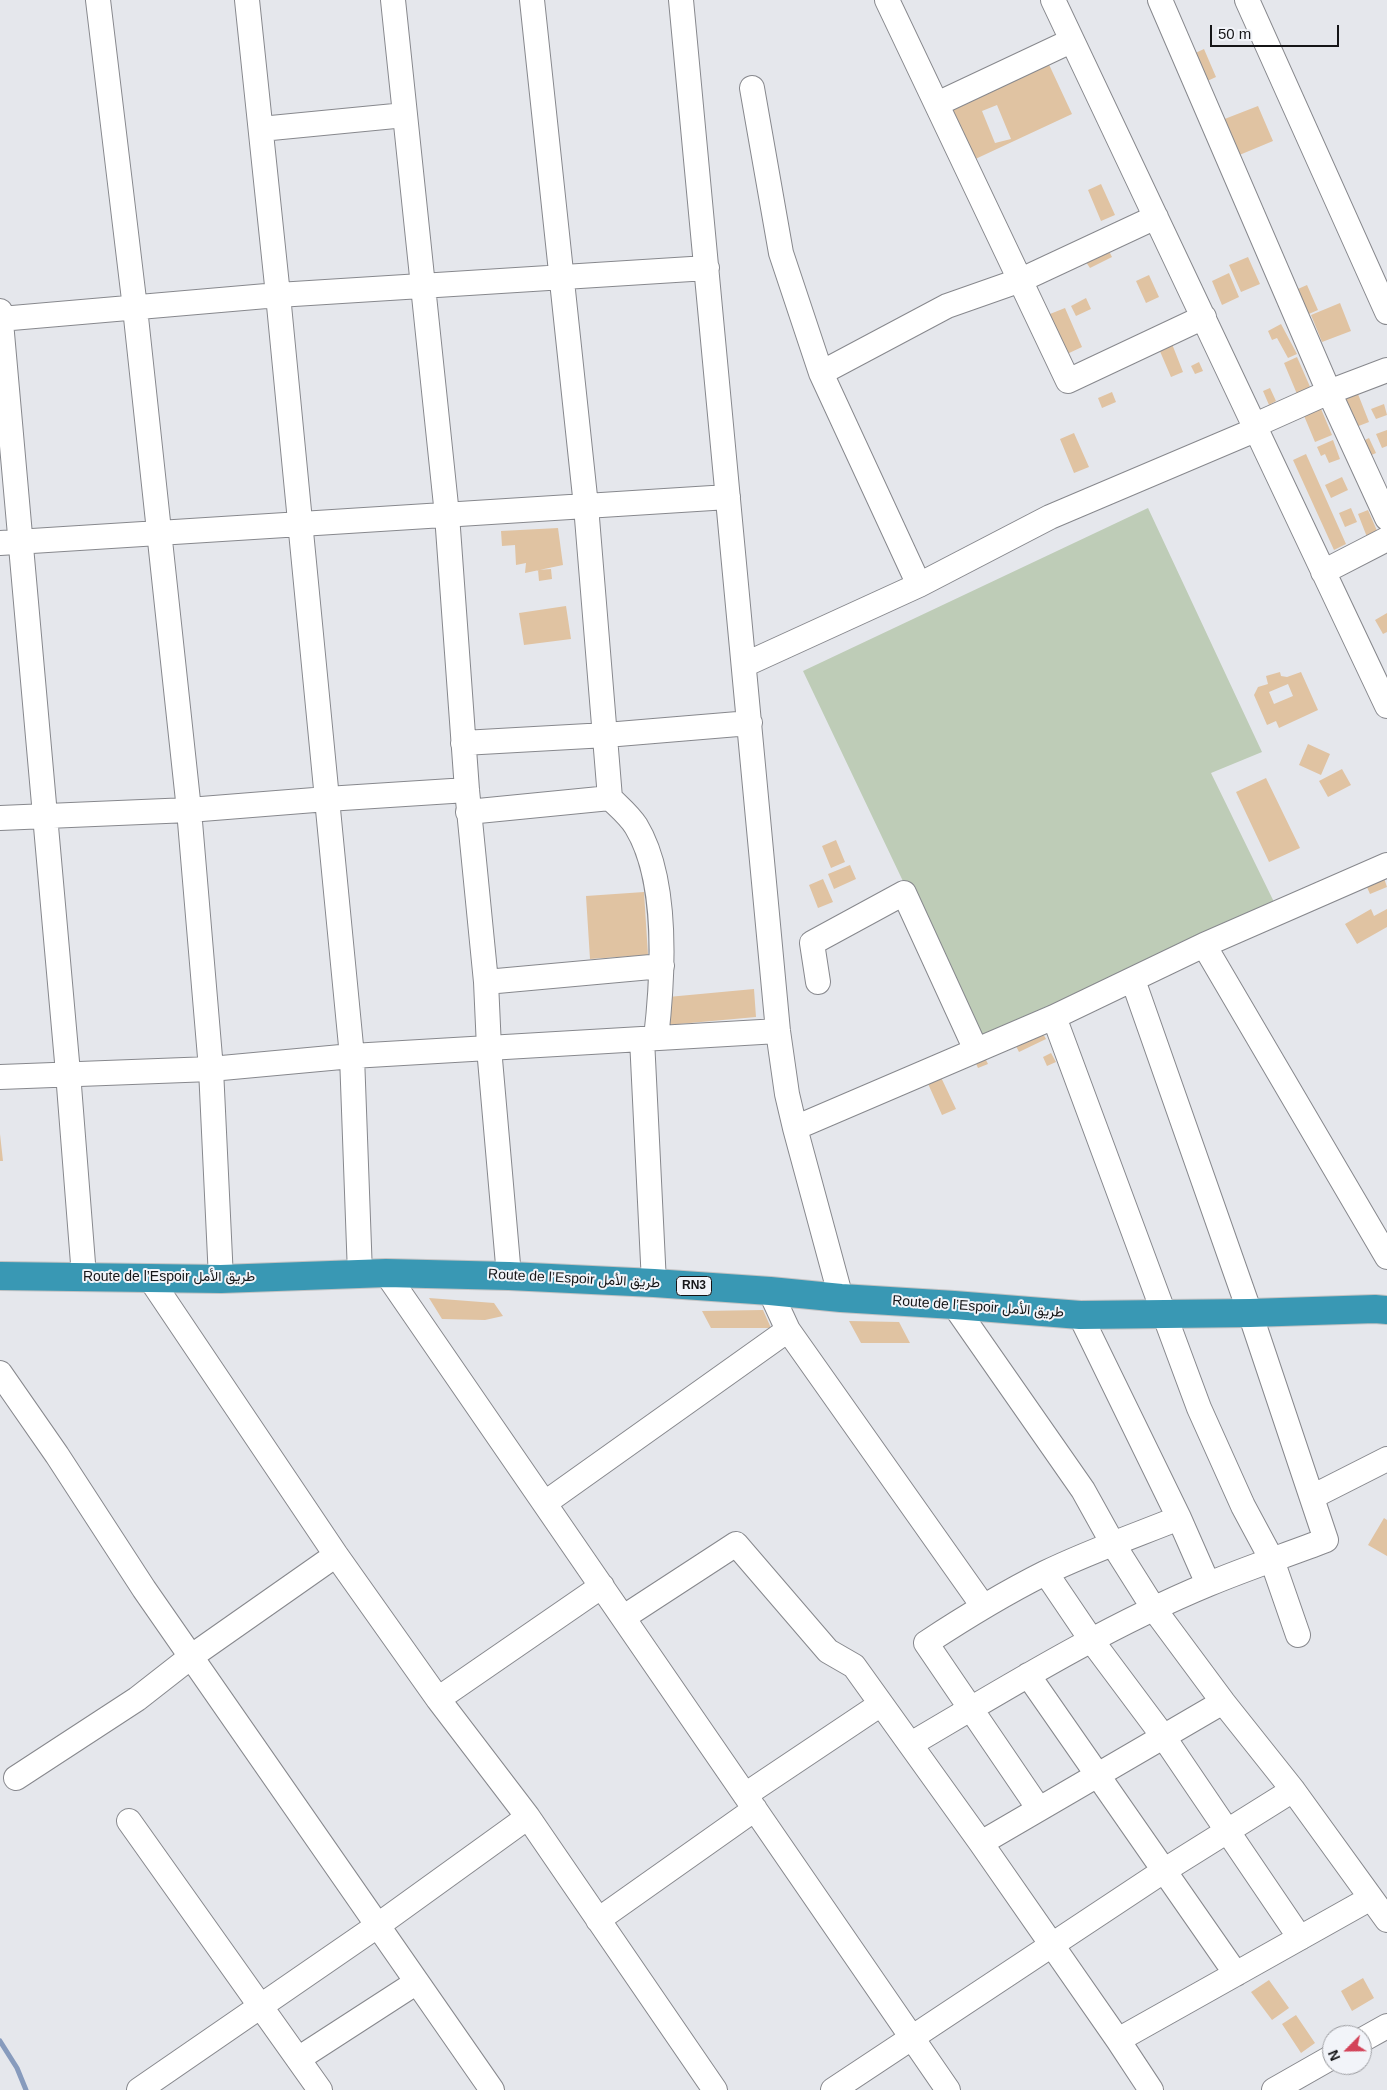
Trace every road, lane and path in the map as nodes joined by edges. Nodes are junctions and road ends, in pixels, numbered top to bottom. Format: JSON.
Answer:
{"nodes":[{"id":1,"x":98,"y":0,"type":"edge"},
{"id":2,"x":247,"y":0,"type":"edge"},
{"id":3,"x":392,"y":0,"type":"edge"},
{"id":4,"x":532,"y":0,"type":"edge"},
{"id":5,"x":887,"y":0,"type":"edge"},
{"id":6,"x":1053,"y":0,"type":"edge"},
{"id":7,"x":1160,"y":0,"type":"edge"},
{"id":8,"x":1247,"y":0,"type":"edge"},
{"id":9,"x":679,"y":4,"type":"edge"},
{"id":10,"x":1071,"y":41,"type":"junction"},
{"id":11,"x":752,"y":88,"type":"dead end"},
{"id":12,"x":936,"y":104,"type":"junction"},
{"id":13,"x":405,"y":115,"type":"junction"},
{"id":14,"x":260,"y":129,"type":"junction"},
{"id":15,"x":1156,"y":217,"type":"junction"},
{"id":16,"x":706,"y":268,"type":"junction"},
{"id":17,"x":561,"y":276,"type":"junction"},
{"id":18,"x":1021,"y":280,"type":"junction"},
{"id":19,"x":424,"y":285,"type":"junction"},
{"id":20,"x":278,"y":295,"type":"junction"},
{"id":21,"x":135,"y":308,"type":"junction"},
{"id":22,"x":1387,"y":312,"type":"edge"},
{"id":23,"x":0,"y":317,"type":"edge"},
{"id":24,"x":1204,"y":317,"type":"junction"},
{"id":25,"x":1387,"y":370,"type":"edge"},
{"id":26,"x":821,"y":373,"type":"junction"},
{"id":27,"x":1329,"y":392,"type":"junction"},
{"id":28,"x":1254,"y":428,"type":"junction"},
{"id":29,"x":728,"y":497,"type":"junction"},
{"id":30,"x":586,"y":506,"type":"junction"},
{"id":31,"x":447,"y":515,"type":"junction"},
{"id":32,"x":1387,"y":518,"type":"edge"},
{"id":33,"x":300,"y":524,"type":"junction"},
{"id":34,"x":159,"y":533,"type":"junction"},
{"id":35,"x":1387,"y":540,"type":"edge"},
{"id":36,"x":10,"y":542,"type":"edge"},
{"id":37,"x":1323,"y":572,"type":"junction"},
{"id":38,"x":919,"y":585,"type":"junction"},
{"id":39,"x":744,"y":665,"type":"junction"},
{"id":40,"x":1384,"y":691,"type":"edge"},
{"id":41,"x":750,"y":724,"type":"junction"},
{"id":42,"x":606,"y":735,"type":"junction"},
{"id":43,"x":463,"y":742,"type":"junction"},
{"id":44,"x":327,"y":798,"type":"junction"},
{"id":45,"x":610,"y":798,"type":"junction"},
{"id":46,"x":468,"y":801,"type":"junction"},
{"id":47,"x":190,"y":810,"type":"junction"},
{"id":48,"x":46,"y":816,"type":"junction"},
{"id":49,"x":0,"y":818,"type":"edge"},
{"id":50,"x":1387,"y":865,"type":"edge"},
{"id":51,"x":1204,"y":945,"type":"junction"},
{"id":52,"x":662,"y":966,"type":"junction"},
{"id":53,"x":1133,"y":980,"type":"junction"},
{"id":54,"x":486,"y":982,"type":"junction"},
{"id":55,"x":818,"y":982,"type":"dead end"},
{"id":56,"x":1054,"y":1017,"type":"junction"},
{"id":57,"x":778,"y":1031,"type":"junction"},
{"id":58,"x":649,"y":1039,"type":"junction"},
{"id":59,"x":489,"y":1048,"type":"junction"},
{"id":60,"x":976,"y":1050,"type":"junction"},
{"id":61,"x":352,"y":1056,"type":"junction"},
{"id":62,"x":211,"y":1069,"type":"junction"},
{"id":63,"x":68,"y":1073,"type":"junction"},
{"id":64,"x":0,"y":1077,"type":"edge"},
{"id":65,"x":795,"y":1128,"type":"junction"},
{"id":66,"x":1387,"y":1257,"type":"edge"},
{"id":67,"x":373,"y":1273,"type":"junction"},
{"id":68,"x":0,"y":1276,"type":"edge"},
{"id":69,"x":84,"y":1276,"type":"junction"},
{"id":70,"x":509,"y":1276,"type":"junction"},
{"id":71,"x":149,"y":1278,"type":"junction"},
{"id":72,"x":221,"y":1279,"type":"junction"},
{"id":73,"x":654,"y":1283,"type":"junction"},
{"id":74,"x":770,"y":1291,"type":"junction"},
{"id":75,"x":841,"y":1298,"type":"junction"},
{"id":76,"x":954,"y":1305,"type":"junction"},
{"id":77,"x":1387,"y":1310,"type":"edge"},
{"id":78,"x":1250,"y":1313,"type":"junction"},
{"id":79,"x":1164,"y":1314,"type":"junction"},
{"id":80,"x":1080,"y":1315,"type":"junction"},
{"id":81,"x":788,"y":1330,"type":"junction"},
{"id":82,"x":0,"y":1374,"type":"edge"},
{"id":83,"x":1387,"y":1458,"type":"edge"},
{"id":84,"x":1312,"y":1497,"type":"junction"},
{"id":85,"x":545,"y":1503,"type":"junction"},
{"id":86,"x":1179,"y":1518,"type":"junction"},
{"id":87,"x":1113,"y":1544,"type":"junction"},
{"id":88,"x":336,"y":1555,"type":"junction"},
{"id":89,"x":1272,"y":1560,"type":"junction"},
{"id":90,"x":1046,"y":1573,"type":"junction"},
{"id":91,"x":1208,"y":1584,"type":"junction"},
{"id":92,"x":602,"y":1586,"type":"junction"},
{"id":93,"x":983,"y":1606,"type":"junction"},
{"id":94,"x":1154,"y":1610,"type":"junction"},
{"id":95,"x":624,"y":1617,"type":"junction"},
{"id":96,"x":1298,"y":1636,"type":"dead end"},
{"id":97,"x":1092,"y":1641,"type":"junction"},
{"id":98,"x":192,"y":1656,"type":"junction"},
{"id":99,"x":1028,"y":1675,"type":"junction"},
{"id":100,"x":438,"y":1699,"type":"junction"},
{"id":101,"x":1223,"y":1702,"type":"junction"},
{"id":102,"x":881,"y":1704,"type":"junction"},
{"id":103,"x":971,"y":1709,"type":"junction"},
{"id":104,"x":1163,"y":1736,"type":"junction"},
{"id":105,"x":911,"y":1744,"type":"junction"},
{"id":106,"x":1097,"y":1775,"type":"junction"},
{"id":107,"x":16,"y":1778,"type":"dead end"},
{"id":108,"x":1293,"y":1790,"type":"junction"},
{"id":109,"x":750,"y":1802,"type":"junction"},
{"id":110,"x":1039,"y":1809,"type":"junction"},
{"id":111,"x":528,"y":1817,"type":"junction"},
{"id":112,"x":129,"y":1821,"type":"dead end"},
{"id":113,"x":1228,"y":1830,"type":"junction"},
{"id":114,"x":981,"y":1843,"type":"junction"},
{"id":115,"x":1165,"y":1870,"type":"junction"},
{"id":116,"x":1371,"y":1898,"type":"junction"},
{"id":117,"x":598,"y":1920,"type":"junction"},
{"id":118,"x":1387,"y":1920,"type":"edge"},
{"id":119,"x":376,"y":1926,"type":"junction"},
{"id":120,"x":1300,"y":1938,"type":"junction"},
{"id":121,"x":1052,"y":1946,"type":"junction"},
{"id":122,"x":1236,"y":1974,"type":"junction"},
{"id":123,"x":417,"y":1982,"type":"junction"},
{"id":124,"x":260,"y":2006,"type":"junction"},
{"id":125,"x":1387,"y":2026,"type":"edge"},
{"id":126,"x":1372,"y":2034,"type":"edge"},
{"id":127,"x":912,"y":2038,"type":"junction"},
{"id":128,"x":1118,"y":2040,"type":"junction"},
{"id":129,"x":298,"y":2059,"type":"junction"},
{"id":130,"x":1322,"y":2063,"type":"edge"},
{"id":131,"x":1279,"y":2089,"type":"edge"},
{"id":132,"x":139,"y":2090,"type":"edge"},
{"id":133,"x":320,"y":2090,"type":"edge"},
{"id":134,"x":492,"y":2090,"type":"edge"},
{"id":135,"x":715,"y":2090,"type":"edge"},
{"id":136,"x":833,"y":2090,"type":"edge"},
{"id":137,"x":948,"y":2090,"type":"edge"},
{"id":138,"x":1151,"y":2090,"type":"edge"}],
"edges":[{"from":1,"to":21,"type":"street"},
{"from":2,"to":14,"type":"street"},
{"from":3,"to":13,"type":"street"},
{"from":4,"to":17,"type":"street"},
{"from":5,"to":12,"type":"street"},
{"from":6,"to":10,"type":"street"},
{"from":7,"to":27,"type":"street"},
{"from":8,"to":22,"type":"street"},
{"from":9,"to":16,"type":"street"},
{"from":10,"to":12,"type":"street"},
{"from":10,"to":15,"type":"street"},
{"from":11,"to":26,"type":"street"},
{"from":12,"to":18,"type":"street"},
{"from":13,"to":14,"type":"street"},
{"from":13,"to":19,"type":"street"},
{"from":14,"to":20,"type":"street"},
{"from":15,"to":18,"type":"street"},
{"from":15,"to":24,"type":"street"},
{"from":16,"to":17,"type":"street"},
{"from":16,"to":29,"type":"street"},
{"from":17,"to":19,"type":"street"},
{"from":17,"to":30,"type":"street"},
{"from":18,"to":24,"type":"street"},
{"from":18,"to":26,"type":"street"},
{"from":19,"to":20,"type":"street"},
{"from":19,"to":31,"type":"street"},
{"from":20,"to":21,"type":"street"},
{"from":20,"to":33,"type":"street"},
{"from":21,"to":23,"type":"street"},
{"from":21,"to":34,"type":"street"},
{"from":23,"to":36,"type":"street"},
{"from":24,"to":28,"type":"street"},
{"from":25,"to":27,"type":"street"},
{"from":26,"to":38,"type":"street"},
{"from":27,"to":28,"type":"street"},
{"from":27,"to":32,"type":"street"},
{"from":28,"to":37,"type":"street"},
{"from":28,"to":38,"type":"street"},
{"from":29,"to":30,"type":"street"},
{"from":29,"to":39,"type":"street"},
{"from":30,"to":31,"type":"street"},
{"from":30,"to":42,"type":"street"},
{"from":31,"to":33,"type":"street"},
{"from":31,"to":43,"type":"street"},
{"from":33,"to":34,"type":"street"},
{"from":33,"to":44,"type":"street"},
{"from":34,"to":36,"type":"street"},
{"from":34,"to":47,"type":"street"},
{"from":35,"to":37,"type":"street"},
{"from":36,"to":48,"type":"street"},
{"from":37,"to":40,"type":"street"},
{"from":38,"to":39,"type":"street"},
{"from":39,"to":41,"type":"street"},
{"from":41,"to":42,"type":"street"},
{"from":41,"to":57,"type":"street"},
{"from":42,"to":43,"type":"street"},
{"from":42,"to":45,"type":"street"},
{"from":43,"to":46,"type":"street"},
{"from":44,"to":46,"type":"street"},
{"from":44,"to":47,"type":"street"},
{"from":44,"to":61,"type":"street"},
{"from":45,"to":46,"type":"street"},
{"from":45,"to":52,"type":"street"},
{"from":46,"to":54,"type":"street"},
{"from":47,"to":48,"type":"street"},
{"from":47,"to":62,"type":"street"},
{"from":48,"to":49,"type":"street"},
{"from":48,"to":63,"type":"street"},
{"from":50,"to":51,"type":"street"},
{"from":51,"to":53,"type":"street"},
{"from":51,"to":66,"type":"street"},
{"from":52,"to":54,"type":"street"},
{"from":52,"to":58,"type":"street"},
{"from":53,"to":56,"type":"street"},
{"from":53,"to":78,"type":"street"},
{"from":54,"to":59,"type":"street"},
{"from":55,"to":60,"type":"street"},
{"from":56,"to":60,"type":"street"},
{"from":56,"to":79,"type":"street"},
{"from":57,"to":58,"type":"street"},
{"from":57,"to":65,"type":"street"},
{"from":58,"to":59,"type":"street"},
{"from":58,"to":73,"type":"street"},
{"from":59,"to":61,"type":"street"},
{"from":59,"to":70,"type":"street"},
{"from":60,"to":65,"type":"street"},
{"from":61,"to":62,"type":"street"},
{"from":61,"to":67,"type":"street"},
{"from":62,"to":63,"type":"street"},
{"from":62,"to":72,"type":"street"},
{"from":63,"to":64,"type":"street"},
{"from":63,"to":69,"type":"street"},
{"from":65,"to":75,"type":"street"},
{"from":67,"to":70,"type":"highway","name":"Route de l’Espoir طريق الأمل","number":"RN3"},
{"from":67,"to":72,"type":"highway","name":"Route de l’Espoir طريق الأمل","number":"RN3"},
{"from":67,"to":85,"type":"street"},
{"from":68,"to":69,"type":"highway","name":"Route de l’Espoir طريق الأمل","number":"RN3"},
{"from":69,"to":71,"type":"highway","name":"Route de l’Espoir طريق الأمل","number":"RN3"},
{"from":70,"to":73,"type":"highway","name":"Route de l’Espoir طريق الأمل","number":"RN3"},
{"from":71,"to":72,"type":"highway","name":"Route de l’Espoir طريق الأمل","number":"RN3"},
{"from":71,"to":88,"type":"street"},
{"from":73,"to":74,"type":"highway","name":"Route de l’Espoir طريق الأمل","number":"RN3"},
{"from":74,"to":75,"type":"highway","name":"Route de l’Espoir طريق الأمل","number":"RN3"},
{"from":74,"to":81,"type":"street"},
{"from":75,"to":76,"type":"highway","name":"Route de l’Espoir طريق الأمل","number":"RN3"},
{"from":76,"to":80,"type":"highway","name":"Route de l’Espoir طريق الأمل","number":"RN3"},
{"from":76,"to":87,"type":"street"},
{"from":77,"to":78,"type":"highway","name":"Route de l’Espoir طريق الأمل","number":"RN3"},
{"from":78,"to":79,"type":"highway","name":"Route de l’Espoir طريق الأمل","number":"RN3"},
{"from":78,"to":84,"type":"street"},
{"from":79,"to":80,"type":"highway","name":"Route de l’Espoir طريق الأمل","number":"RN3"},
{"from":79,"to":89,"type":"street"},
{"from":80,"to":86,"type":"street"},
{"from":81,"to":85,"type":"street"},
{"from":81,"to":93,"type":"street"},
{"from":82,"to":98,"type":"street"},
{"from":83,"to":84,"type":"street"},
{"from":84,"to":89,"type":"street"},
{"from":85,"to":92,"type":"street"},
{"from":86,"to":87,"type":"street"},
{"from":86,"to":91,"type":"street"},
{"from":87,"to":90,"type":"street"},
{"from":87,"to":94,"type":"street"},
{"from":88,"to":98,"type":"street"},
{"from":88,"to":100,"type":"street"},
{"from":89,"to":91,"type":"street"},
{"from":89,"to":96,"type":"street"},
{"from":90,"to":93,"type":"street"},
{"from":90,"to":97,"type":"street"},
{"from":91,"to":94,"type":"street"},
{"from":92,"to":95,"type":"street"},
{"from":92,"to":100,"type":"street"},
{"from":93,"to":103,"type":"street"},
{"from":94,"to":97,"type":"street"},
{"from":94,"to":101,"type":"street"},
{"from":95,"to":102,"type":"street"},
{"from":95,"to":109,"type":"street"},
{"from":97,"to":99,"type":"street"},
{"from":97,"to":104,"type":"street"},
{"from":98,"to":107,"type":"street"},
{"from":98,"to":119,"type":"street"},
{"from":99,"to":103,"type":"street"},
{"from":99,"to":106,"type":"street"},
{"from":100,"to":111,"type":"street"},
{"from":101,"to":104,"type":"street"},
{"from":101,"to":108,"type":"street"},
{"from":102,"to":105,"type":"street"},
{"from":102,"to":109,"type":"street"},
{"from":103,"to":105,"type":"street"},
{"from":103,"to":110,"type":"street"},
{"from":104,"to":106,"type":"street"},
{"from":104,"to":113,"type":"street"},
{"from":105,"to":114,"type":"street"},
{"from":106,"to":110,"type":"street"},
{"from":106,"to":115,"type":"street"},
{"from":108,"to":113,"type":"street"},
{"from":108,"to":116,"type":"street"},
{"from":109,"to":117,"type":"street"},
{"from":109,"to":127,"type":"street"},
{"from":110,"to":114,"type":"street"},
{"from":111,"to":117,"type":"street"},
{"from":111,"to":119,"type":"street"},
{"from":112,"to":124,"type":"street"},
{"from":113,"to":115,"type":"street"},
{"from":113,"to":120,"type":"street"},
{"from":114,"to":121,"type":"street"},
{"from":115,"to":121,"type":"street"},
{"from":115,"to":122,"type":"street"},
{"from":116,"to":118,"type":"street"},
{"from":116,"to":120,"type":"street"},
{"from":117,"to":135,"type":"street"},
{"from":119,"to":123,"type":"street"},
{"from":119,"to":124,"type":"street"},
{"from":120,"to":122,"type":"street"},
{"from":121,"to":127,"type":"street"},
{"from":121,"to":128,"type":"street"},
{"from":122,"to":128,"type":"street"},
{"from":123,"to":129,"type":"street"},
{"from":123,"to":134,"type":"street"},
{"from":124,"to":129,"type":"street"},
{"from":124,"to":132,"type":"street"},
{"from":125,"to":126,"type":"street"},
{"from":127,"to":136,"type":"street"},
{"from":127,"to":137,"type":"street"},
{"from":128,"to":138,"type":"street"},
{"from":129,"to":133,"type":"street"},
{"from":130,"to":131,"type":"street"}]}
